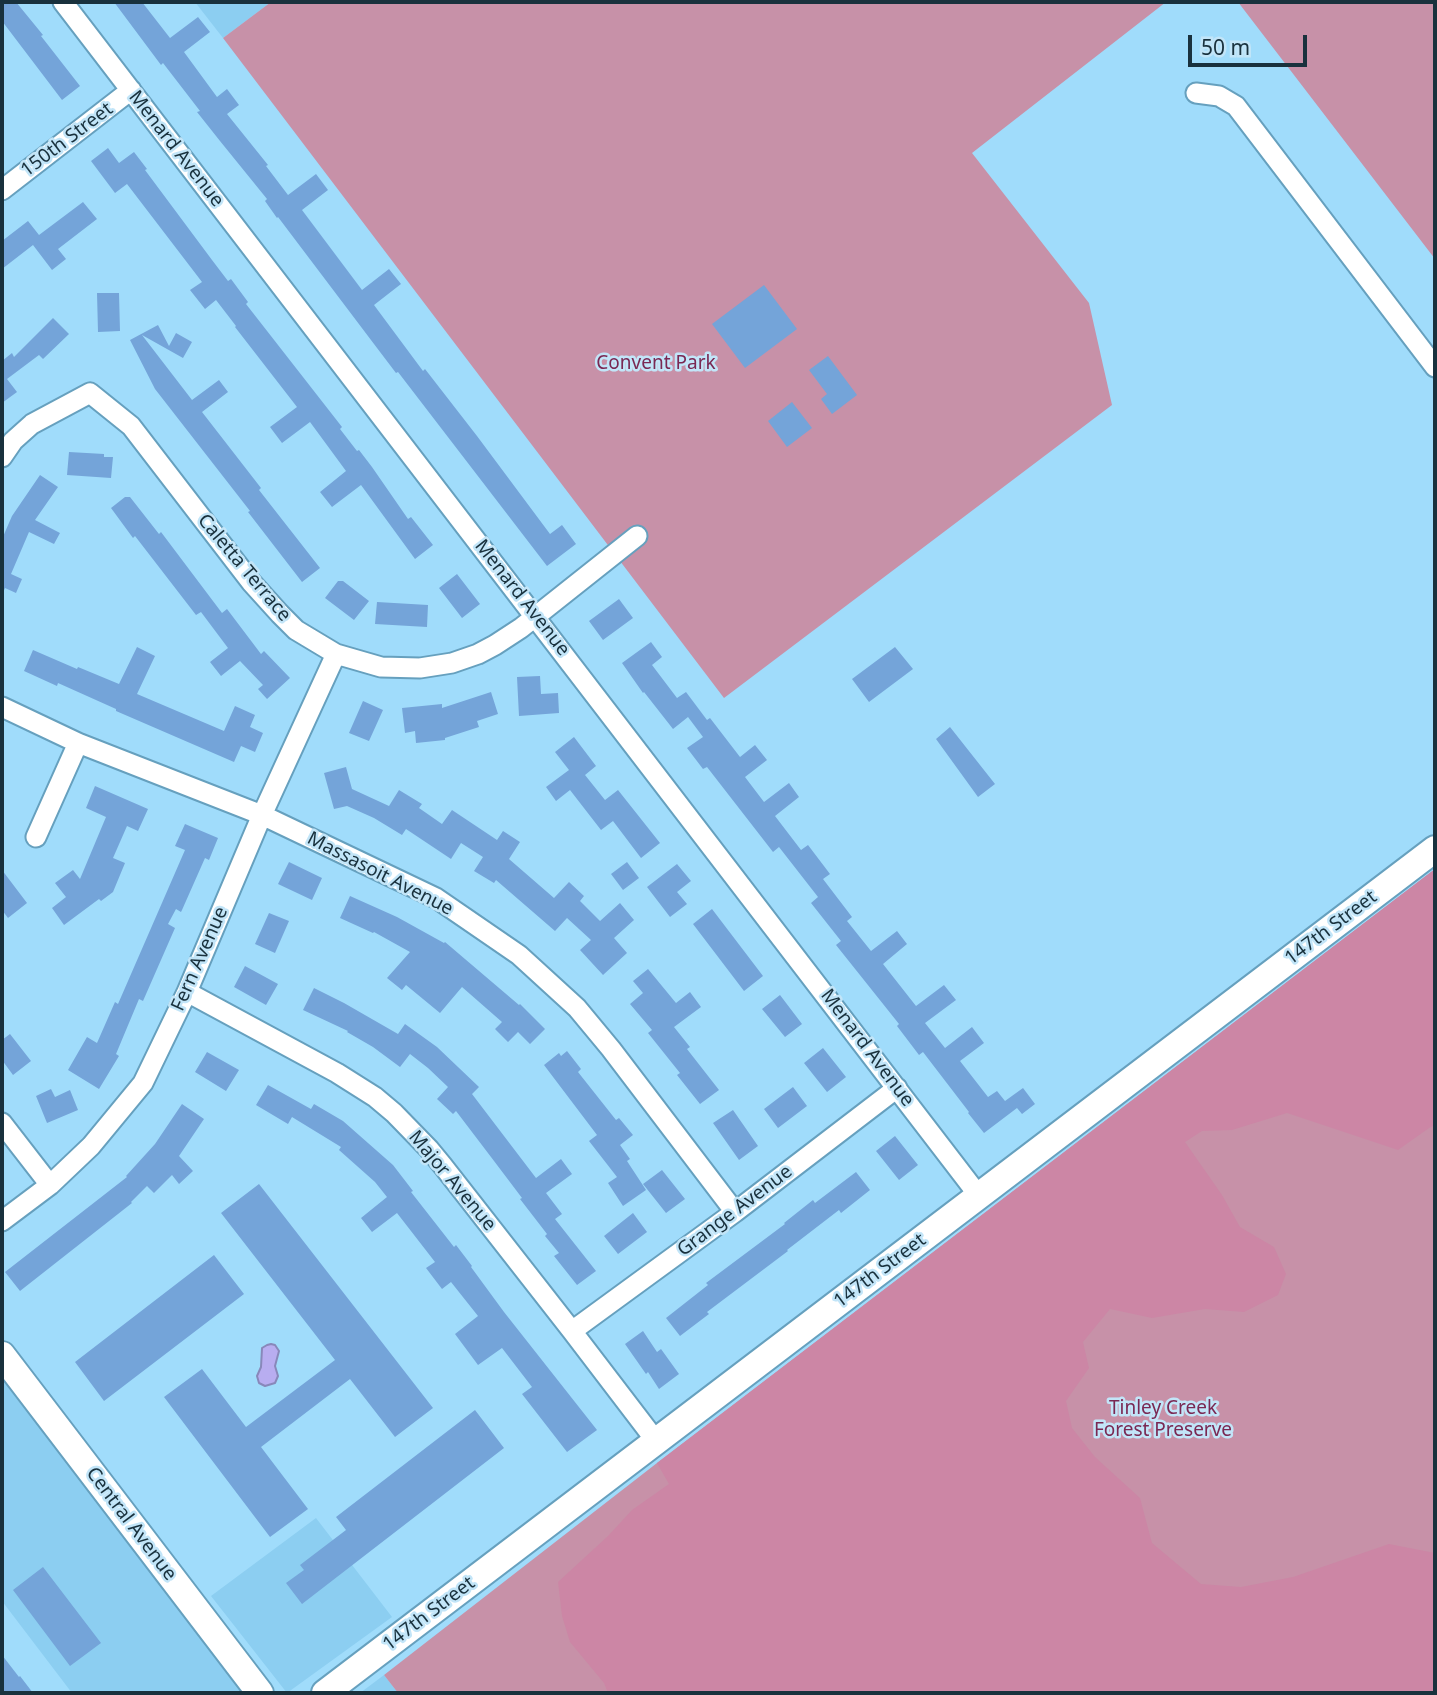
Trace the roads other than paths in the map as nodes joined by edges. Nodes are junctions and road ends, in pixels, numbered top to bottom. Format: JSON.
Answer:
{"nodes":[{"id":1,"x":63,"y":2,"type":"edge"},
{"id":2,"x":131,"y":90,"type":"junction"},
{"id":3,"x":1196,"y":93,"type":"dead end"},
{"id":4,"x":2,"y":190,"type":"edge"},
{"id":5,"x":1435,"y":367,"type":"edge"},
{"id":6,"x":2,"y":457,"type":"edge"},
{"id":7,"x":637,"y":536,"type":"dead end"},
{"id":8,"x":537,"y":617,"type":"junction"},
{"id":9,"x":336,"y":654,"type":"junction"},
{"id":10,"x":2,"y":707,"type":"edge"},
{"id":11,"x":78,"y":743,"type":"junction"},
{"id":12,"x":262,"y":815,"type":"junction"},
{"id":13,"x":36,"y":837,"type":"dead end"},
{"id":14,"x":1435,"y":849,"type":"edge"},
{"id":15,"x":187,"y":992,"type":"junction"},
{"id":16,"x":897,"y":1088,"type":"junction"},
{"id":17,"x":2,"y":1123,"type":"edge"},
{"id":18,"x":50,"y":1185,"type":"junction"},
{"id":19,"x":979,"y":1196,"type":"junction"},
{"id":20,"x":735,"y":1212,"type":"junction"},
{"id":21,"x":2,"y":1221,"type":"edge"},
{"id":22,"x":572,"y":1331,"type":"junction"},
{"id":23,"x":2,"y":1355,"type":"edge"},
{"id":24,"x":656,"y":1441,"type":"junction"},
{"id":25,"x":260,"y":1693,"type":"edge"},
{"id":26,"x":325,"y":1693,"type":"edge"}],
"edges":[{"from":1,"to":2,"type":"street","name":"Menard Avenue"},
{"from":2,"to":4,"type":"street","name":"150th Street"},
{"from":2,"to":8,"type":"street","name":"Menard Avenue"},
{"from":3,"to":5,"type":"street"},
{"from":6,"to":9,"type":"street","name":"Caletta Terrace"},
{"from":7,"to":8,"type":"street","name":"Caletta Terrace"},
{"from":8,"to":9,"type":"street","name":"Caletta Terrace"},
{"from":8,"to":16,"type":"street","name":"Menard Avenue"},
{"from":9,"to":12,"type":"street","name":"Fern Avenue"},
{"from":10,"to":11,"type":"street","name":"Massasoit Avenue"},
{"from":11,"to":12,"type":"street","name":"Massasoit Avenue"},
{"from":11,"to":13,"type":"street"},
{"from":12,"to":15,"type":"street","name":"Fern Avenue"},
{"from":12,"to":20,"type":"street","name":"Massasoit Avenue"},
{"from":14,"to":19,"type":"main road","name":"147th Street"},
{"from":15,"to":18,"type":"street","name":"Fern Avenue"},
{"from":15,"to":22,"type":"street","name":"Major Avenue"},
{"from":16,"to":19,"type":"street","name":"Menard Avenue"},
{"from":16,"to":20,"type":"street","name":"Grange Avenue"},
{"from":17,"to":18,"type":"street"},
{"from":18,"to":21,"type":"street","name":"Fern Avenue"},
{"from":19,"to":24,"type":"main road","name":"147th Street"},
{"from":20,"to":22,"type":"street","name":"Grange Avenue"},
{"from":22,"to":24,"type":"street","name":"Major Avenue"},
{"from":23,"to":25,"type":"main road","name":"Central Avenue"},
{"from":24,"to":26,"type":"main road","name":"147th Street"}]}
